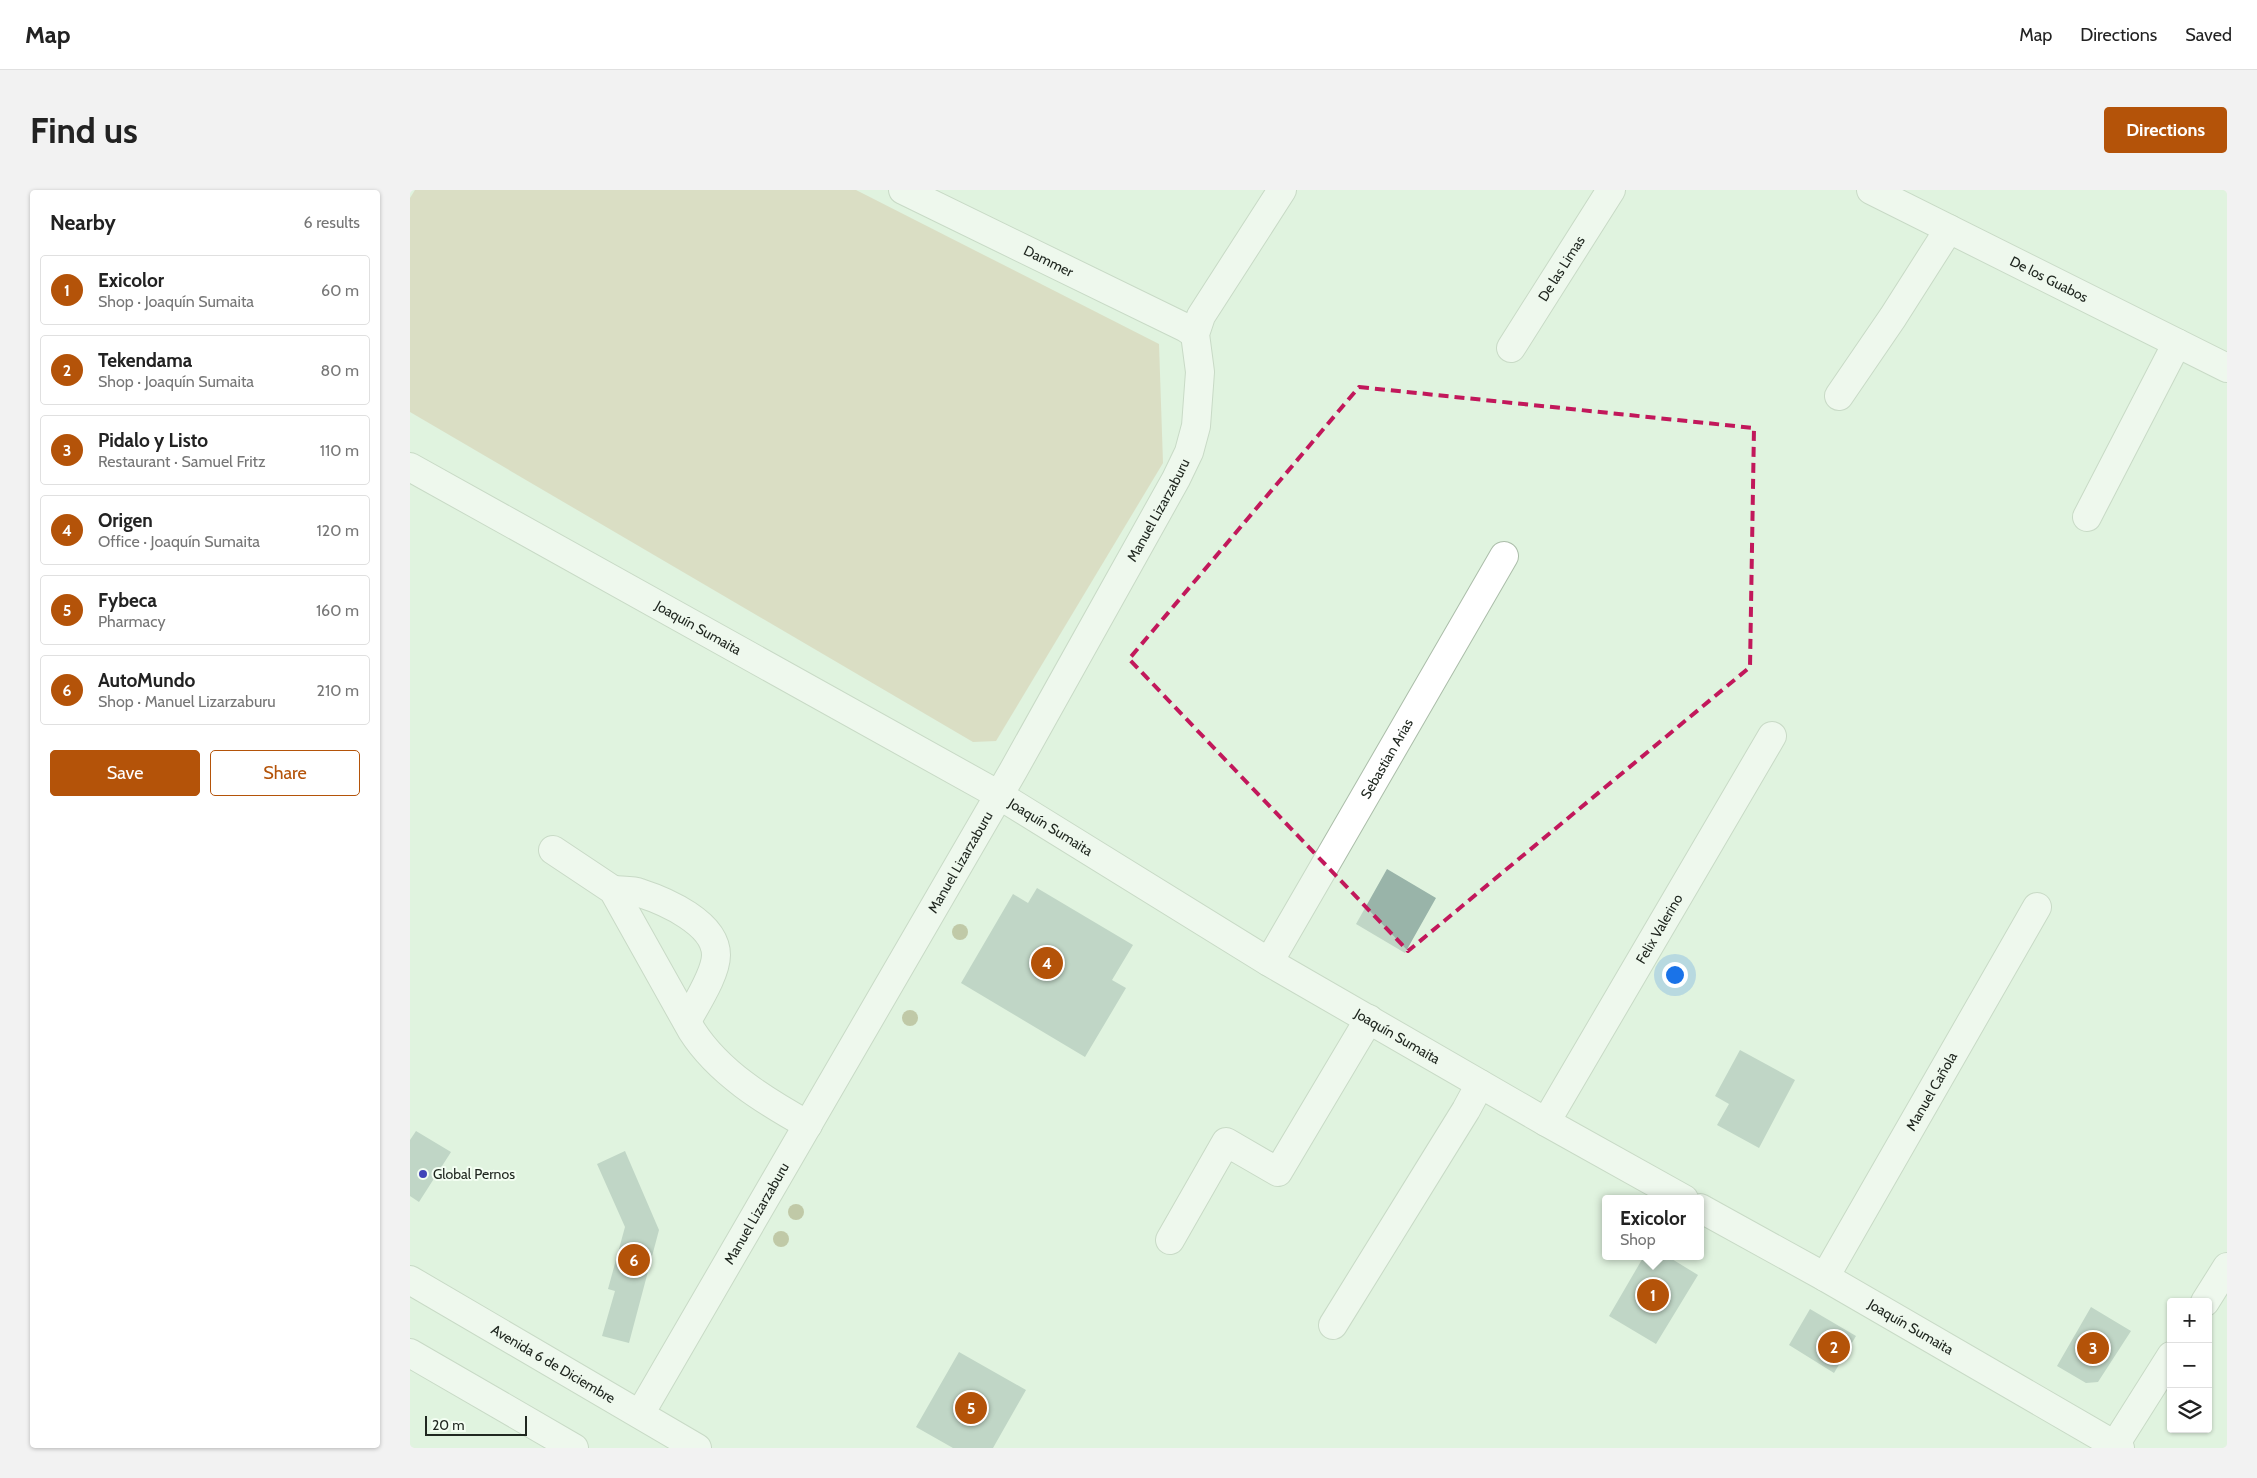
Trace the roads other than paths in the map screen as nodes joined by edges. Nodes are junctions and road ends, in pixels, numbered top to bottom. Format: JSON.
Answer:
{"nodes":[{"id":1,"x":903,"y":190,"type":"edge"},
{"id":2,"x":1282,"y":190,"type":"edge"},
{"id":3,"x":1611,"y":190,"type":"edge"},
{"id":4,"x":1871,"y":190,"type":"edge"},
{"id":5,"x":1948,"y":229,"type":"junction"},
{"id":6,"x":1195,"y":334,"type":"junction"},
{"id":7,"x":2177,"y":343,"type":"junction"},
{"id":8,"x":1511,"y":348,"type":"dead end"},
{"id":9,"x":2227,"y":368,"type":"edge"},
{"id":10,"x":1839,"y":396,"type":"dead end"},
{"id":11,"x":410,"y":467,"type":"edge"},
{"id":12,"x":2087,"y":517,"type":"dead end"},
{"id":13,"x":1504,"y":556,"type":"dead end"},
{"id":14,"x":1772,"y":736,"type":"dead end"},
{"id":15,"x":999,"y":795,"type":"junction"},
{"id":16,"x":553,"y":850,"type":"dead end"},
{"id":17,"x":613,"y":890,"type":"junction"},
{"id":18,"x":2037,"y":906,"type":"dead end"},
{"id":19,"x":1269,"y":962,"type":"junction"},
{"id":20,"x":1368,"y":1019,"type":"junction"},
{"id":21,"x":687,"y":1021,"type":"junction"},
{"id":22,"x":1480,"y":1084,"type":"junction"},
{"id":23,"x":1546,"y":1122,"type":"junction"},
{"id":24,"x":808,"y":1125,"type":"junction"},
{"id":25,"x":1677,"y":1195,"type":"edge"},
{"id":26,"x":1704,"y":1210,"type":"edge"},
{"id":27,"x":1170,"y":1240,"type":"dead end"},
{"id":28,"x":2227,"y":1267,"type":"edge"},
{"id":29,"x":1825,"y":1278,"type":"junction"},
{"id":30,"x":410,"y":1280,"type":"edge"},
{"id":31,"x":2208,"y":1298,"type":"edge"},
{"id":32,"x":1333,"y":1325,"type":"dead end"},
{"id":33,"x":410,"y":1352,"type":"edge"},
{"id":34,"x":2167,"y":1363,"type":"edge"},
{"id":35,"x":640,"y":1414,"type":"junction"},
{"id":36,"x":548,"y":1441,"type":"edge"},
{"id":37,"x":2116,"y":1447,"type":"edge"},
{"id":38,"x":574,"y":1448,"type":"edge"},
{"id":39,"x":698,"y":1448,"type":"edge"}],
"edges":[{"from":1,"to":6,"type":"street","name":"Dammer"},
{"from":2,"to":6,"type":"street","name":"Manuel Lizarzaburu"},
{"from":3,"to":8,"type":"street","name":"De las Limas"},
{"from":4,"to":5,"type":"street","name":"De los Guabos"},
{"from":5,"to":7,"type":"street","name":"De los Guabos"},
{"from":5,"to":10,"type":"street"},
{"from":6,"to":15,"type":"street","name":"Manuel Lizarzaburu"},
{"from":7,"to":9,"type":"street","name":"De los Guabos"},
{"from":7,"to":12,"type":"street"},
{"from":11,"to":15,"type":"street","name":"Joaquín Sumaita"},
{"from":13,"to":19,"type":"street","name":"Sebastian Arias"},
{"from":14,"to":23,"type":"street","name":"Felix Valerino"},
{"from":15,"to":19,"type":"street","name":"Joaquín Sumaita"},
{"from":15,"to":24,"type":"street","name":"Manuel Lizarzaburu"},
{"from":16,"to":17,"type":"street"},
{"from":17,"to":21,"type":"street"},
{"from":17,"to":21,"type":"street"},
{"from":18,"to":29,"type":"street","name":"Manuel Cañola"},
{"from":19,"to":20,"type":"street","name":"Joaquín Sumaita"},
{"from":20,"to":22,"type":"street","name":"Joaquín Sumaita"},
{"from":20,"to":27,"type":"street"},
{"from":21,"to":24,"type":"street"},
{"from":22,"to":23,"type":"street","name":"Joaquín Sumaita"},
{"from":22,"to":32,"type":"street"},
{"from":23,"to":25,"type":"street","name":"Joaquín Sumaita"},
{"from":24,"to":35,"type":"street","name":"Manuel Lizarzaburu"},
{"from":26,"to":29,"type":"street","name":"Joaquín Sumaita"},
{"from":28,"to":31,"type":"street"},
{"from":29,"to":37,"type":"street","name":"Joaquín Sumaita"},
{"from":30,"to":35,"type":"street","name":"Avenida 6 de Diciembre"},
{"from":33,"to":36,"type":"street"},
{"from":34,"to":37,"type":"street"},
{"from":35,"to":39,"type":"street","name":"Avenida 6 de Diciembre"},
{"from":36,"to":38,"type":"street"}]}
